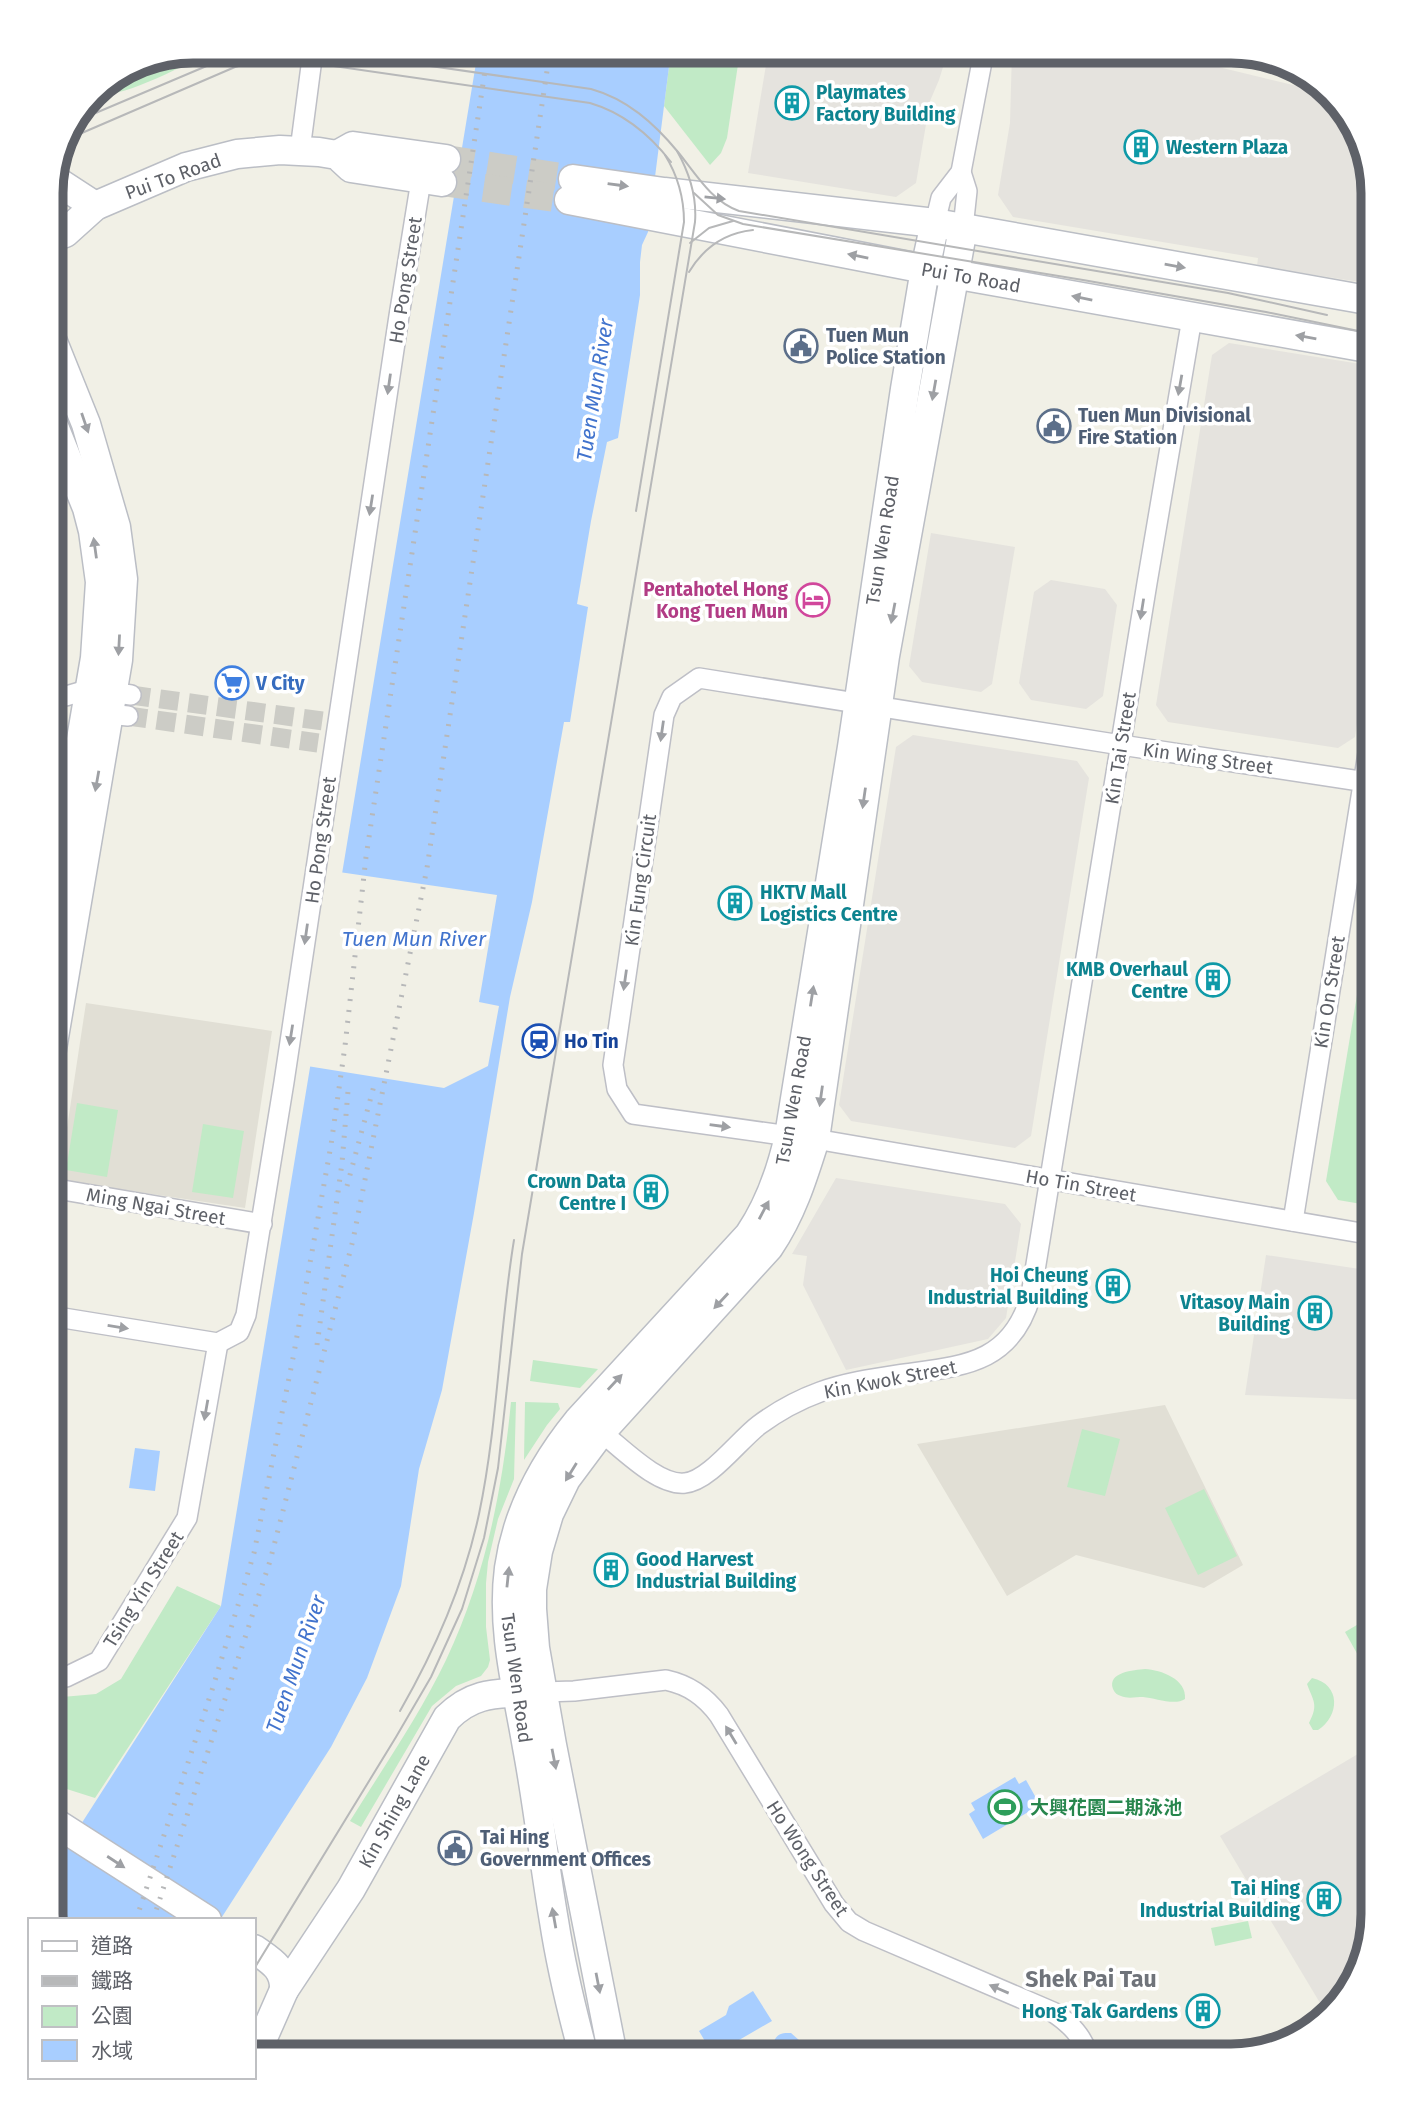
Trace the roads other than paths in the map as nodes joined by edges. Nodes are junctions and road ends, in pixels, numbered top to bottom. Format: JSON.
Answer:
{"nodes":[{"id":1,"x":311,"y":63,"type":"edge"},
{"id":2,"x":982,"y":63,"type":"edge"},
{"id":3,"x":300,"y":150,"type":"junction"},
{"id":4,"x":433,"y":169,"type":"joint"},
{"id":5,"x":961,"y":172,"type":"junction"},
{"id":6,"x":63,"y":185,"type":"edge"},
{"id":7,"x":571,"y":190,"type":"tunnel mouth"},
{"id":8,"x":63,"y":197,"type":"edge"},
{"id":9,"x":661,"y":204,"type":"junction"},
{"id":10,"x":95,"y":206,"type":"junction"},
{"id":11,"x":935,"y":223,"type":"junction"},
{"id":12,"x":963,"y":228,"type":"junction"},
{"id":13,"x":63,"y":234,"type":"edge"},
{"id":14,"x":925,"y":269,"type":"junction"},
{"id":15,"x":954,"y":274,"type":"junction"},
{"id":16,"x":1361,"y":299,"type":"edge"},
{"id":17,"x":1192,"y":318,"type":"junction"},
{"id":18,"x":1361,"y":347,"type":"edge"},
{"id":19,"x":63,"y":367,"type":"edge"},
{"id":20,"x":63,"y":449,"type":"edge"},
{"id":21,"x":97,"y":701,"type":"edge"},
{"id":22,"x":867,"y":705,"type":"junction"},
{"id":23,"x":1121,"y":745,"type":"junction"},
{"id":24,"x":1361,"y":781,"type":"edge"},
{"id":25,"x":1361,"y":823,"type":"edge"},
{"id":26,"x":63,"y":857,"type":"edge"},
{"id":27,"x":63,"y":963,"type":"edge"},
{"id":28,"x":802,"y":1137,"type":"junction"},
{"id":29,"x":1049,"y":1179,"type":"junction"},
{"id":30,"x":63,"y":1190,"type":"edge"},
{"id":31,"x":1293,"y":1221,"type":"junction"},
{"id":32,"x":262,"y":1224,"type":"junction"},
{"id":33,"x":1361,"y":1233,"type":"edge"},
{"id":34,"x":63,"y":1318,"type":"edge"},
{"id":35,"x":218,"y":1343,"type":"junction"},
{"id":36,"x":601,"y":1432,"type":"junction"},
{"id":37,"x":63,"y":1677,"type":"edge"},
{"id":38,"x":530,"y":1693,"type":"junction"},
{"id":39,"x":63,"y":1827,"type":"edge"},
{"id":40,"x":204,"y":1918,"type":"edge"},
{"id":41,"x":256,"y":1950,"type":"edge"},
{"id":42,"x":285,"y":1990,"type":"junction"},
{"id":43,"x":260,"y":2044,"type":"edge"},
{"id":44,"x":581,"y":2044,"type":"edge"},
{"id":45,"x":610,"y":2044,"type":"edge"},
{"id":46,"x":1084,"y":2044,"type":"edge"}],
"edges":[{"from":1,"to":3,"type":"street"},
{"from":2,"to":5,"type":"street"},
{"from":3,"to":4,"type":"main road","name":"Pui To Road"},
{"from":3,"to":10,"type":"main road","name":"Pui To Road"},
{"from":4,"to":32,"type":"street","name":"Ho Pong Street","one_way":true},
{"from":5,"to":11,"type":"street"},
{"from":5,"to":12,"type":"street"},
{"from":6,"to":10,"type":"main road"},
{"from":7,"to":9,"type":"main road","name":"Pui To Road"},
{"from":8,"to":10,"type":"main road"},
{"from":9,"to":11,"type":"main road","name":"Pui To Road","one_way":true},
{"from":14,"to":9,"type":"main road","name":"Pui To Road","one_way":true},
{"from":10,"to":13,"type":"main road","name":"Pui To Road"},
{"from":11,"to":12,"type":"main road","name":"Pui To Road"},
{"from":11,"to":14,"type":"main road","name":"Tsun Wen Road"},
{"from":12,"to":15,"type":"main road","name":"Tsun Wen Road"},
{"from":12,"to":16,"type":"main road","name":"Pui To Road","one_way":true},
{"from":14,"to":15,"type":"main road","name":"Pui To Road"},
{"from":14,"to":22,"type":"main road","name":"Tsun Wen Road"},
{"from":17,"to":15,"type":"main road","name":"Pui To Road","one_way":true},
{"from":15,"to":22,"type":"main road","name":"Tsun Wen Road","one_way":true},
{"from":18,"to":17,"type":"main road","name":"Pui To Road","one_way":true},
{"from":17,"to":23,"type":"street","name":"Kin Tai Street","one_way":true},
{"from":19,"to":21,"type":"main road","one_way":true},
{"from":21,"to":20,"type":"main road","one_way":true},
{"from":21,"to":26,"type":"main road"},
{"from":21,"to":27,"type":"main road","one_way":true},
{"from":22,"to":23,"type":"street","name":"Kin Wing Street"},
{"from":22,"to":28,"type":"main road","name":"Tsun Wen Road"},
{"from":22,"to":28,"type":"street","name":"Kin Fung Circuit","one_way":true},
{"from":23,"to":24,"type":"street","name":"Kin Wing Street"},
{"from":23,"to":29,"type":"street","name":"Kin Tai Street"},
{"from":25,"to":31,"type":"street","name":"Kin On Street"},
{"from":28,"to":29,"type":"street","name":"Ho Tin Street"},
{"from":28,"to":36,"type":"main road","name":"Tsun Wen Road","one_way":true},
{"from":38,"to":28,"type":"main road","name":"Tsun Wen Road","one_way":true},
{"from":29,"to":31,"type":"street","name":"Ho Tin Street"},
{"from":29,"to":36,"type":"street","name":"Kin Kwok Street"},
{"from":30,"to":32,"type":"street","name":"Ming Ngai Street"},
{"from":31,"to":33,"type":"street","name":"Ho Tin Street"},
{"from":32,"to":35,"type":"street","name":"Ho Pong Street"},
{"from":34,"to":35,"type":"street","one_way":true},
{"from":35,"to":37,"type":"street","name":"Tsing Yin Street","one_way":true},
{"from":36,"to":38,"type":"main road","name":"Tsun Wen Road","one_way":true},
{"from":38,"to":42,"type":"main road","name":"Kin Shing Lane"},
{"from":44,"to":38,"type":"main road","name":"Tsun Wen Road","one_way":true},
{"from":38,"to":45,"type":"main road","name":"Tsun Wen Road","one_way":true},
{"from":46,"to":38,"type":"street","name":"Ho Wong Street","one_way":true},
{"from":39,"to":40,"type":"main road","one_way":true},
{"from":41,"to":42,"type":"main road"},
{"from":42,"to":43,"type":"main road","name":"Kin Shing Lane"}]}
